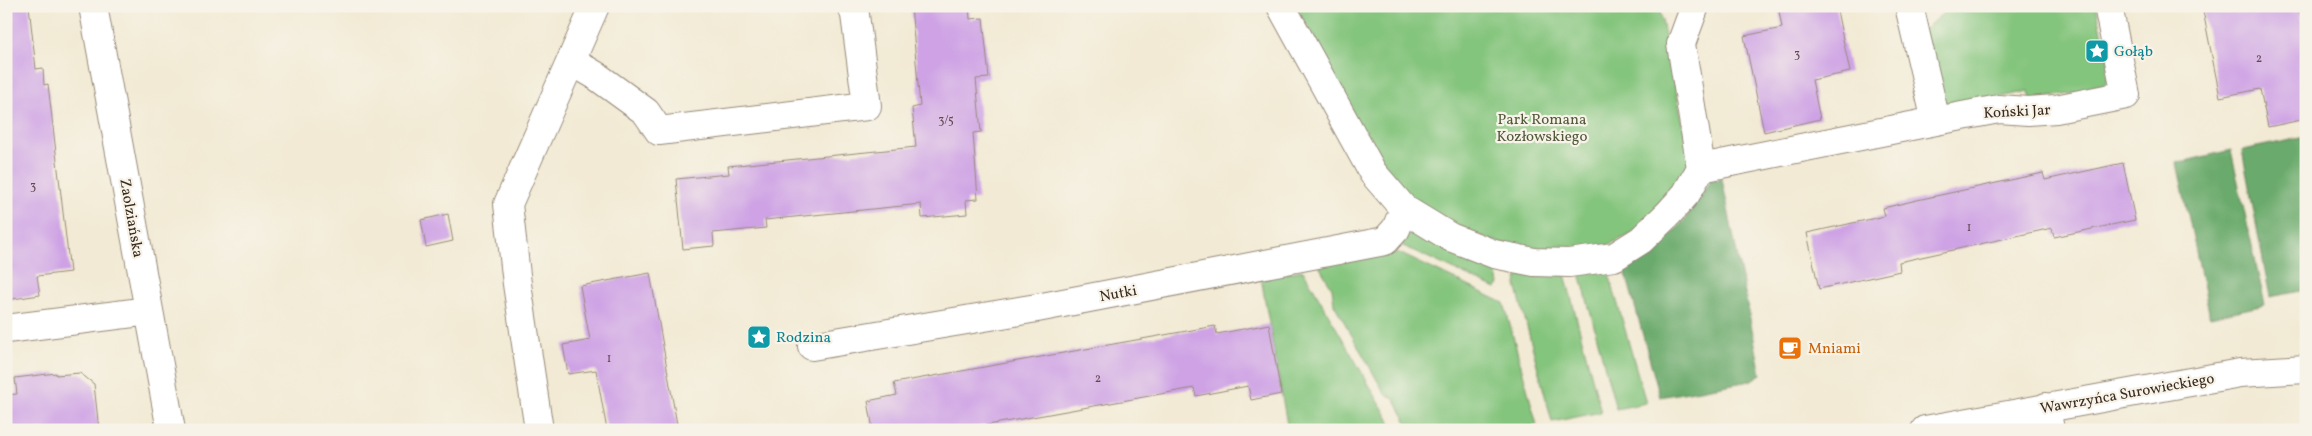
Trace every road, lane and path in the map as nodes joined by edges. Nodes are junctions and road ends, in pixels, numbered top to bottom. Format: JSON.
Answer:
{"nodes":[{"id":1,"x":93,"y":6,"type":"edge"},
{"id":2,"x":595,"y":6,"type":"edge"},
{"id":3,"x":852,"y":6,"type":"edge"},
{"id":4,"x":1281,"y":6,"type":"edge"},
{"id":5,"x":1695,"y":6,"type":"edge"},
{"id":6,"x":1909,"y":6,"type":"edge"},
{"id":7,"x":2108,"y":6,"type":"edge"},
{"id":8,"x":571,"y":61,"type":"junction"},
{"id":9,"x":1936,"y":121,"type":"junction"},
{"id":10,"x":1701,"y":168,"type":"junction"},
{"id":11,"x":1404,"y":210,"type":"junction"},
{"id":12,"x":149,"y":311,"type":"junction"},
{"id":13,"x":6,"y":329,"type":"edge"},
{"id":14,"x":812,"y":346,"type":"dead end"},
{"id":15,"x":2306,"y":350,"type":"edge"},
{"id":16,"x":2306,"y":369,"type":"edge"},
{"id":17,"x":2240,"y":373,"type":"junction"},
{"id":18,"x":2048,"y":419,"type":"edge"},
{"id":19,"x":171,"y":430,"type":"edge"},
{"id":20,"x":539,"y":430,"type":"edge"},
{"id":21,"x":1926,"y":430,"type":"edge"}],
"edges":[{"from":1,"to":12,"type":"street","name":"Zaolziańska"},
{"from":2,"to":8,"type":"street"},
{"from":3,"to":8,"type":"street"},
{"from":4,"to":11,"type":"street"},
{"from":5,"to":10,"type":"street"},
{"from":6,"to":9,"type":"street"},
{"from":7,"to":9,"type":"street","name":"Koński Jar"},
{"from":8,"to":20,"type":"street"},
{"from":9,"to":10,"type":"street","name":"Koński Jar"},
{"from":10,"to":11,"type":"street"},
{"from":11,"to":14,"type":"street","name":"Nutki"},
{"from":12,"to":13,"type":"street"},
{"from":12,"to":19,"type":"street","name":"Zaolziańska"},
{"from":15,"to":17,"type":"street","name":"Wawrzyńca Surowieckiego"},
{"from":16,"to":17,"type":"street","name":"Wawrzyńca Surowieckiego"},
{"from":17,"to":18,"type":"street","name":"Wawrzyńca Surowieckiego"},
{"from":18,"to":21,"type":"street","name":"Wawrzyńca Surowieckiego"}]}
